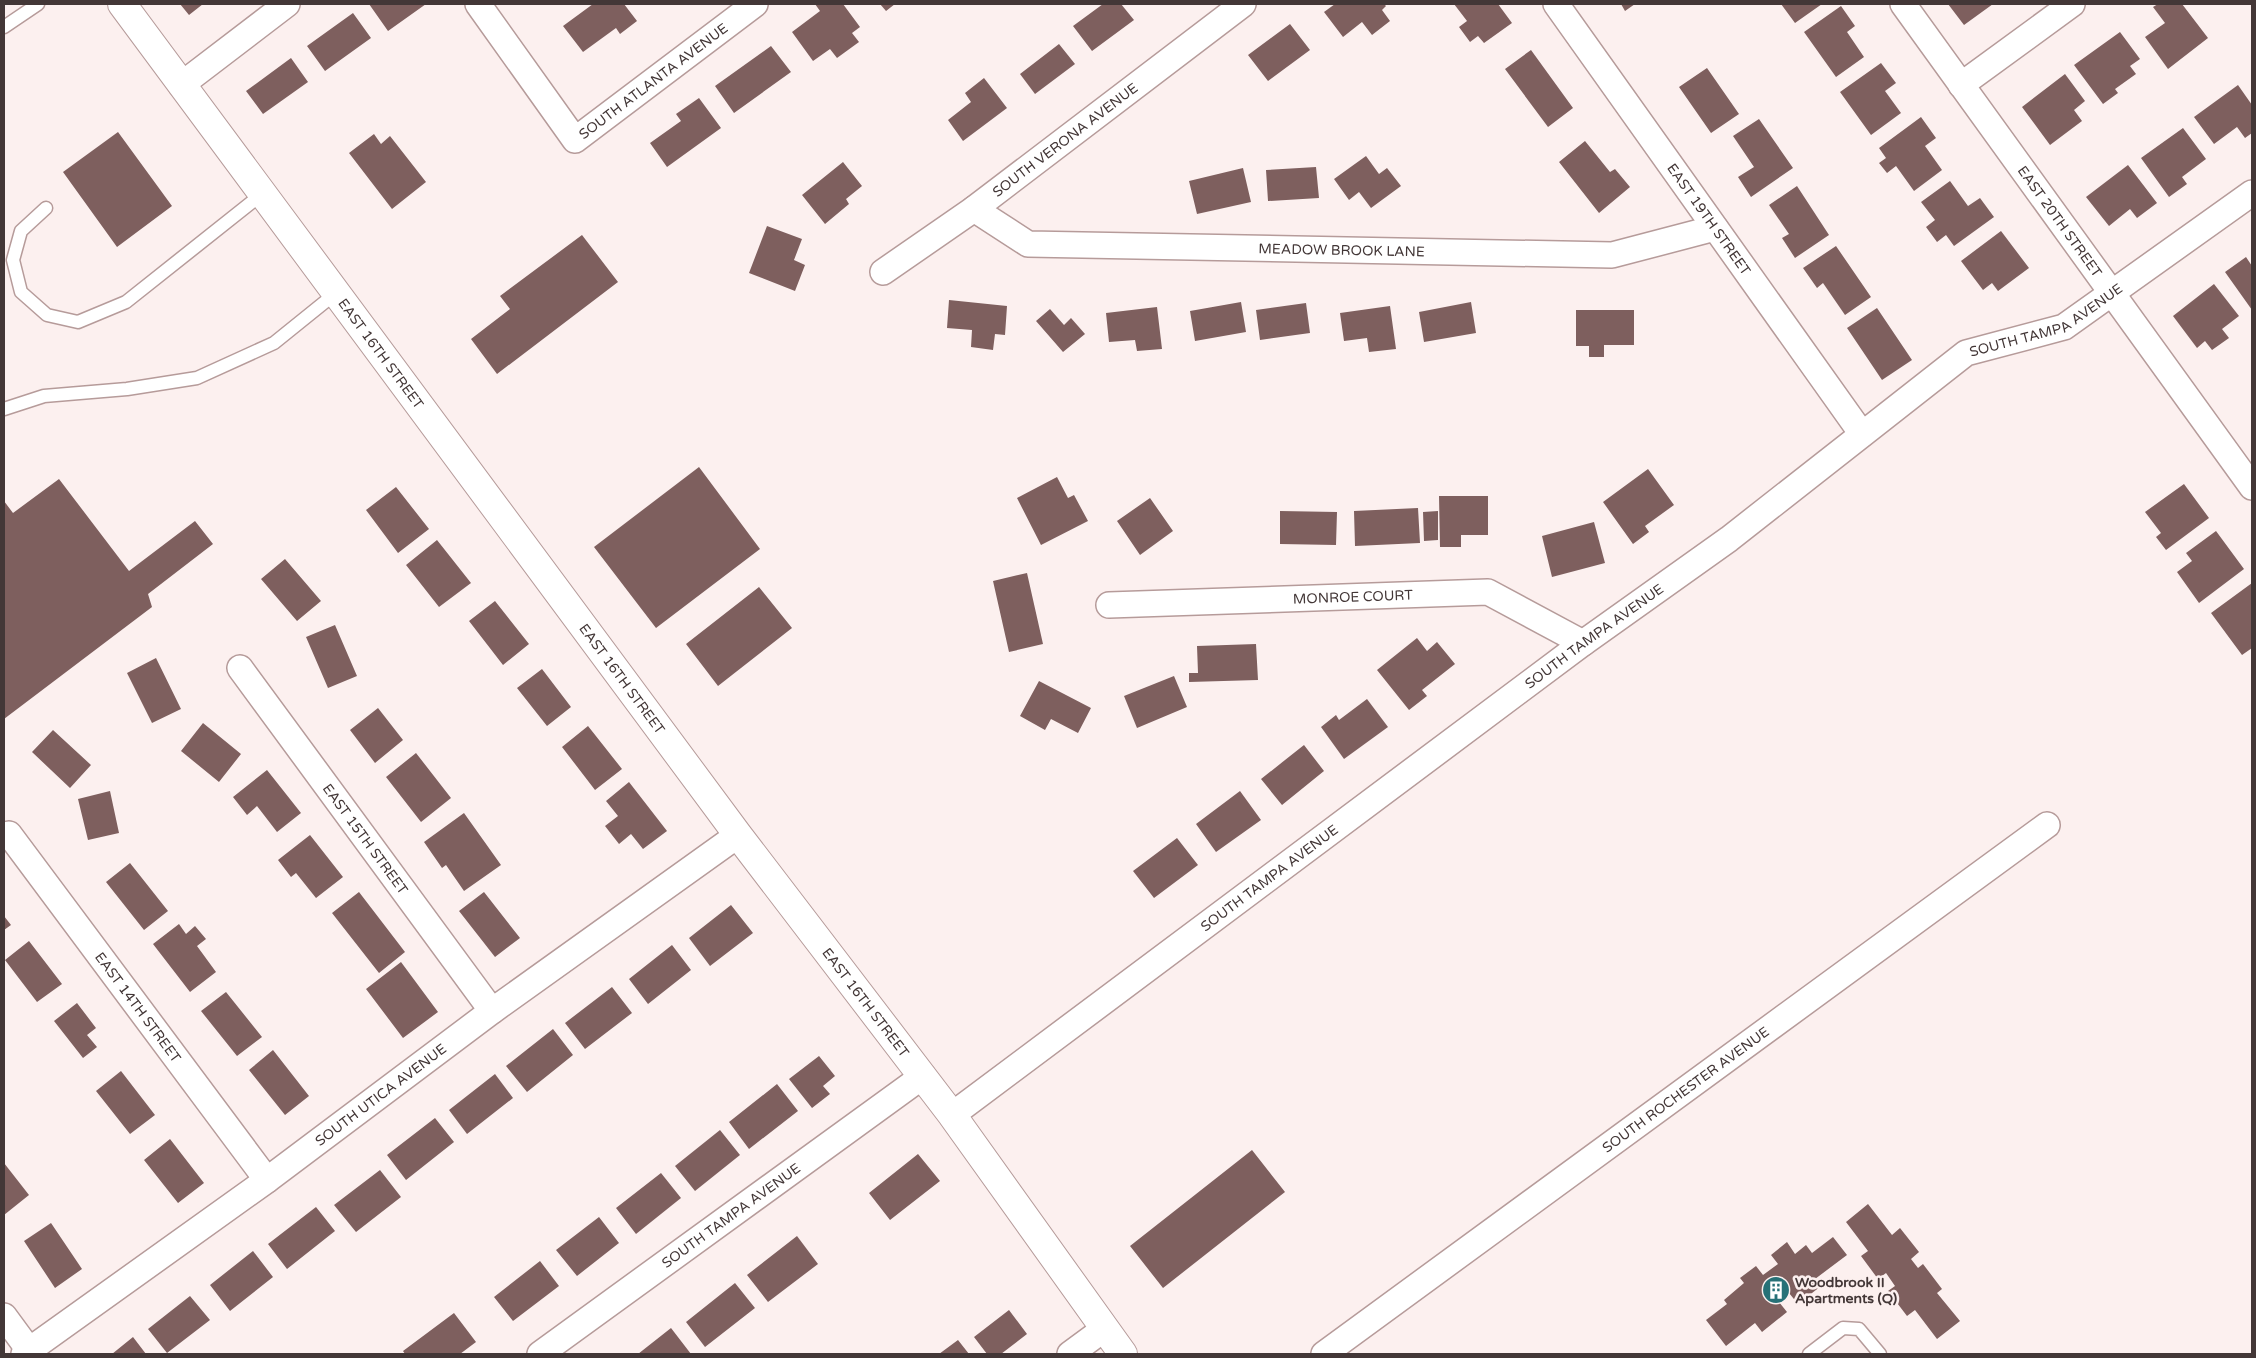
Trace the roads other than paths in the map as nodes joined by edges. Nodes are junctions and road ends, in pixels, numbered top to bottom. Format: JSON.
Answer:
{"nodes":[{"id":1,"x":38,"y":4,"type":"edge"},
{"id":2,"x":122,"y":4,"type":"edge"},
{"id":3,"x":287,"y":4,"type":"edge"},
{"id":4,"x":478,"y":4,"type":"edge"},
{"id":5,"x":755,"y":4,"type":"edge"},
{"id":6,"x":1243,"y":4,"type":"edge"},
{"id":7,"x":1556,"y":4,"type":"edge"},
{"id":8,"x":1903,"y":4,"type":"edge"},
{"id":9,"x":2072,"y":4,"type":"edge"},
{"id":10,"x":4,"y":27,"type":"edge"},
{"id":11,"x":181,"y":85,"type":"junction"},
{"id":12,"x":1961,"y":85,"type":"junction"},
{"id":13,"x":2252,"y":193,"type":"edge"},
{"id":14,"x":262,"y":194,"type":"junction"},
{"id":15,"x":46,"y":208,"type":"dead end"},
{"id":16,"x":974,"y":209,"type":"junction"},
{"id":17,"x":1716,"y":228,"type":"junction"},
{"id":18,"x":883,"y":272,"type":"dead end"},
{"id":19,"x":336,"y":293,"type":"junction"},
{"id":20,"x":2113,"y":294,"type":"junction"},
{"id":21,"x":4,"y":409,"type":"edge"},
{"id":22,"x":1862,"y":434,"type":"junction"},
{"id":23,"x":2252,"y":487,"type":"edge"},
{"id":24,"x":1109,"y":605,"type":"dead end"},
{"id":25,"x":1583,"y":643,"type":"junction"},
{"id":26,"x":240,"y":668,"type":"dead end"},
{"id":27,"x":2047,"y":825,"type":"dead end"},
{"id":28,"x":9,"y":834,"type":"dead end"},
{"id":29,"x":738,"y":835,"type":"junction"},
{"id":30,"x":492,"y":1011,"type":"junction"},
{"id":31,"x":923,"y":1076,"type":"junction"},
{"id":32,"x":952,"y":1115,"type":"junction"},
{"id":33,"x":267,"y":1180,"type":"junction"},
{"id":34,"x":4,"y":1316,"type":"edge"},
{"id":35,"x":1104,"y":1329,"type":"junction"},
{"id":36,"x":27,"y":1352,"type":"edge"},
{"id":37,"x":540,"y":1354,"type":"edge"},
{"id":38,"x":1070,"y":1354,"type":"edge"},
{"id":39,"x":1122,"y":1354,"type":"edge"},
{"id":40,"x":1324,"y":1354,"type":"edge"},
{"id":41,"x":1809,"y":1354,"type":"edge"},
{"id":42,"x":1880,"y":1354,"type":"edge"}],
"edges":[{"from":1,"to":10,"type":"lane"},
{"from":2,"to":11,"type":"street","name":"EAST 16TH STREET"},
{"from":3,"to":11,"type":"street"},
{"from":4,"to":5,"type":"street","name":"SOUTH ATLANTA AVENUE"},
{"from":6,"to":16,"type":"street","name":"SOUTH VERONA AVENUE"},
{"from":7,"to":17,"type":"street","name":"EAST 19TH STREET"},
{"from":8,"to":12,"type":"street","name":"EAST 20TH STREET"},
{"from":9,"to":12,"type":"street"},
{"from":11,"to":14,"type":"street","name":"EAST 16TH STREET"},
{"from":12,"to":20,"type":"street","name":"EAST 20TH STREET"},
{"from":13,"to":20,"type":"street","name":"SOUTH TAMPA AVENUE"},
{"from":14,"to":15,"type":"lane"},
{"from":14,"to":19,"type":"street","name":"EAST 16TH STREET"},
{"from":16,"to":17,"type":"street","name":"MEADOW BROOK LANE"},
{"from":16,"to":18,"type":"street","name":"SOUTH VERONA AVENUE"},
{"from":17,"to":22,"type":"street","name":"EAST 19TH STREET"},
{"from":19,"to":21,"type":"lane"},
{"from":19,"to":29,"type":"street","name":"EAST 16TH STREET"},
{"from":20,"to":22,"type":"street","name":"SOUTH TAMPA AVENUE"},
{"from":20,"to":23,"type":"street","name":"EAST 20TH STREET"},
{"from":22,"to":25,"type":"street","name":"SOUTH TAMPA AVENUE"},
{"from":24,"to":25,"type":"street","name":"MONROE COURT"},
{"from":25,"to":32,"type":"street","name":"SOUTH TAMPA AVENUE"},
{"from":26,"to":30,"type":"street","name":"EAST 15TH STREET"},
{"from":27,"to":40,"type":"street","name":"SOUTH ROCHESTER AVENUE"},
{"from":28,"to":33,"type":"street","name":"EAST 14TH STREET"},
{"from":29,"to":30,"type":"street","name":"SOUTH UTICA AVENUE"},
{"from":29,"to":31,"type":"street","name":"EAST 16TH STREET"},
{"from":30,"to":33,"type":"street","name":"SOUTH UTICA AVENUE"},
{"from":31,"to":32,"type":"street","name":"EAST 16TH STREET"},
{"from":31,"to":37,"type":"street","name":"SOUTH TAMPA AVENUE"},
{"from":32,"to":35,"type":"street","name":"EAST 16TH STREET"},
{"from":33,"to":36,"type":"street","name":"SOUTH UTICA AVENUE"},
{"from":34,"to":36,"type":"street"},
{"from":35,"to":38,"type":"street"},
{"from":35,"to":39,"type":"street","name":"EAST 16TH STREET"},
{"from":41,"to":42,"type":"lane"}]}
